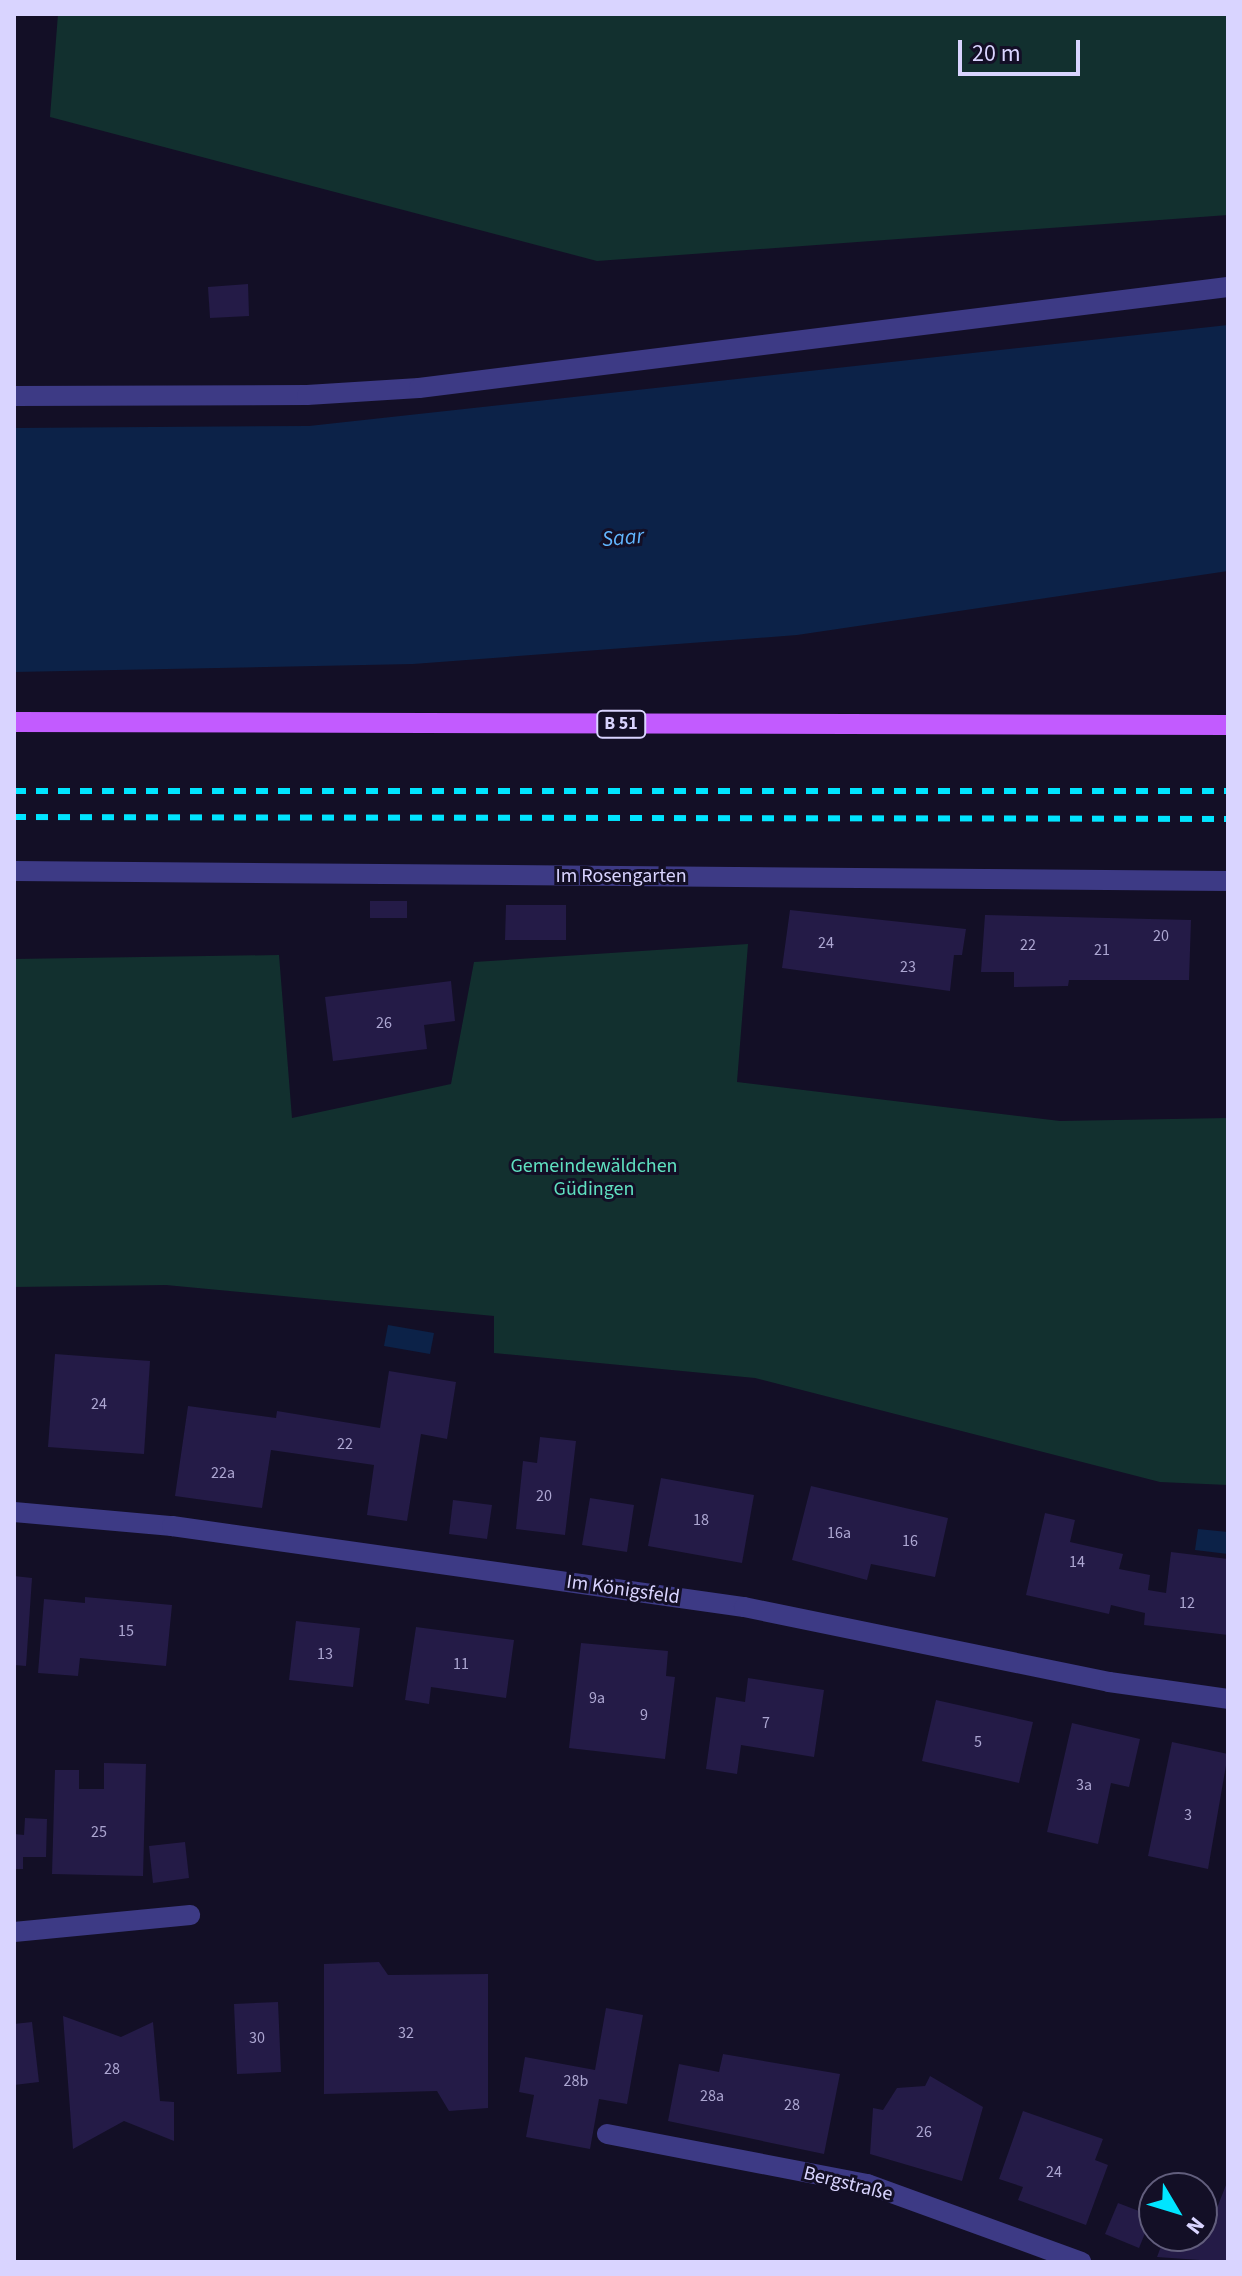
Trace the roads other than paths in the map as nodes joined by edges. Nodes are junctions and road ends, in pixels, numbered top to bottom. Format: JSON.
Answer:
{"nodes":[{"id":1,"x":1228,"y":287,"type":"edge"},
{"id":2,"x":14,"y":396,"type":"edge"},
{"id":3,"x":14,"y":722,"type":"edge"},
{"id":4,"x":1228,"y":725,"type":"edge"},
{"id":5,"x":14,"y":871,"type":"edge"},
{"id":6,"x":1228,"y":881,"type":"edge"},
{"id":7,"x":14,"y":1512,"type":"edge"},
{"id":8,"x":1228,"y":1699,"type":"edge"},
{"id":9,"x":190,"y":1915,"type":"dead end"},
{"id":10,"x":14,"y":1932,"type":"edge"},
{"id":11,"x":607,"y":2134,"type":"dead end"},
{"id":12,"x":1081,"y":2262,"type":"edge"}],
"edges":[{"from":1,"to":2,"type":"street"},
{"from":3,"to":4,"type":"main road","number":"B 51"},
{"from":5,"to":6,"type":"street","name":"Im Rosengarten"},
{"from":7,"to":8,"type":"street","name":"Im Königsfeld"},
{"from":9,"to":10,"type":"street"},
{"from":11,"to":12,"type":"street","name":"Bergstraße"}]}
